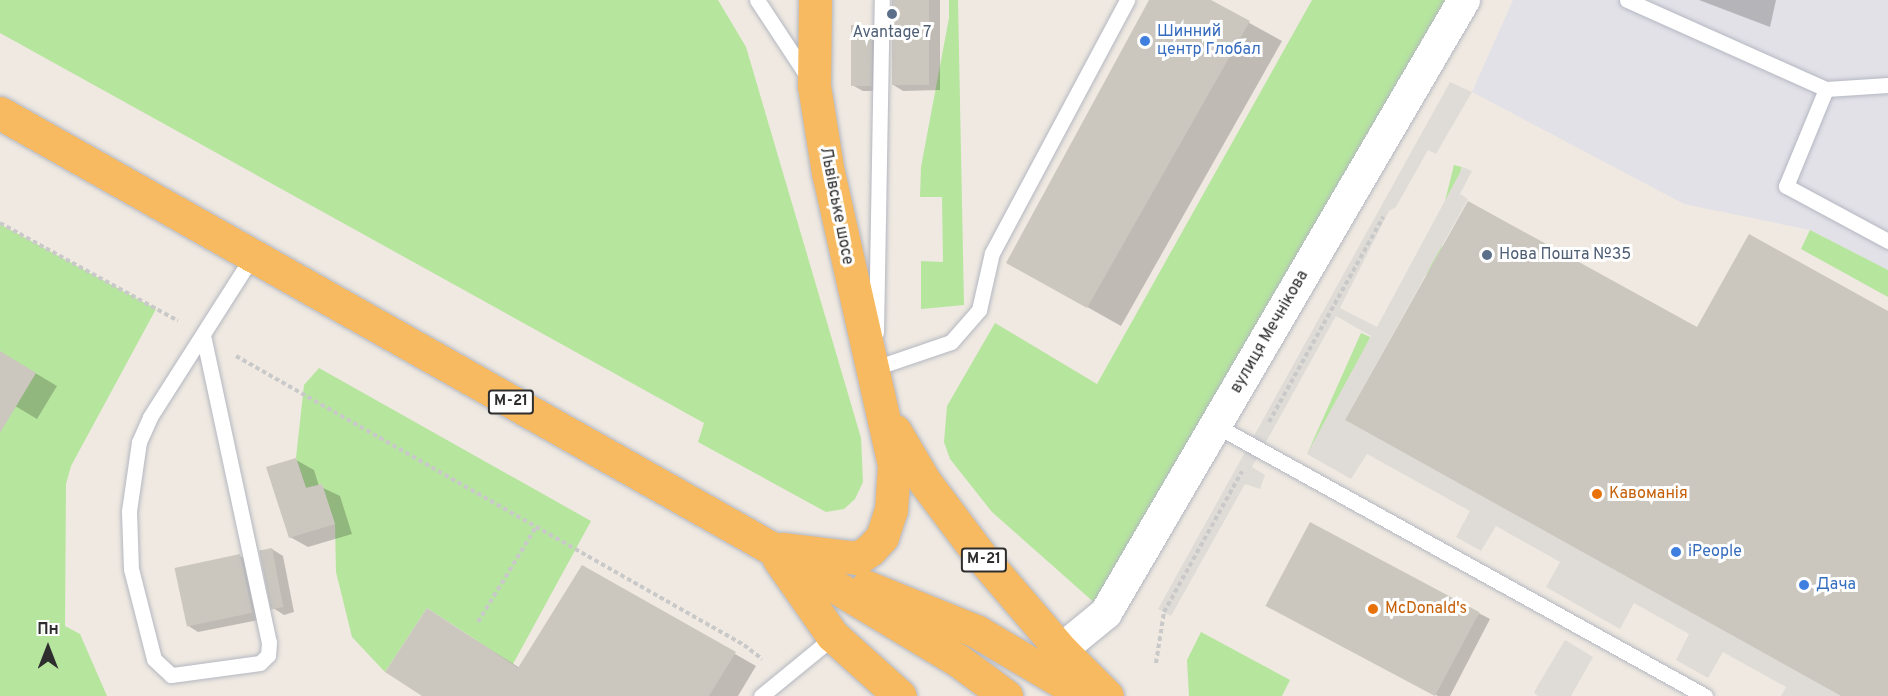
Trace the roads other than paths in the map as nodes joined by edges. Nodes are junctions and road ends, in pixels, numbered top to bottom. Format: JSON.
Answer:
{"nodes":[{"id":1,"x":757,"y":0,"type":"edge"},
{"id":2,"x":815,"y":0,"type":"edge"},
{"id":3,"x":882,"y":0,"type":"edge"},
{"id":4,"x":1127,"y":0,"type":"edge"},
{"id":5,"x":1464,"y":0,"type":"edge"},
{"id":6,"x":1627,"y":0,"type":"edge"},
{"id":7,"x":814,"y":86,"type":"junction"},
{"id":8,"x":1888,"y":86,"type":"edge"},
{"id":9,"x":1826,"y":89,"type":"junction"},
{"id":10,"x":0,"y":113,"type":"edge"},
{"id":11,"x":1888,"y":241,"type":"edge"},
{"id":12,"x":252,"y":257,"type":"junction"},
{"id":13,"x":203,"y":335,"type":"junction"},
{"id":14,"x":875,"y":368,"type":"junction"},
{"id":15,"x":882,"y":409,"type":"junction"},
{"id":16,"x":1215,"y":425,"type":"junction"},
{"id":17,"x":771,"y":548,"type":"junction"},
{"id":18,"x":832,"y":635,"type":"junction"},
{"id":19,"x":1061,"y":650,"type":"junction"},
{"id":20,"x":761,"y":696,"type":"edge"},
{"id":21,"x":877,"y":696,"type":"edge"},
{"id":22,"x":900,"y":696,"type":"edge"},
{"id":23,"x":1006,"y":696,"type":"edge"},
{"id":24,"x":1086,"y":696,"type":"edge"},
{"id":25,"x":1107,"y":696,"type":"edge"},
{"id":26,"x":1705,"y":696,"type":"edge"}],
"edges":[{"from":1,"to":7,"type":"lane"},
{"from":2,"to":7,"type":"highway","name":"Львівське шосе","number":"М-21"},
{"from":3,"to":14,"type":"lane"},
{"from":4,"to":14,"type":"lane"},
{"from":5,"to":16,"type":"street","name":"вулиця Мечнікова"},
{"from":6,"to":9,"type":"lane"},
{"from":7,"to":14,"type":"highway","name":"Львівське шосе","number":"М-21"},
{"from":8,"to":9,"type":"lane"},
{"from":9,"to":11,"type":"lane"},
{"from":10,"to":12,"type":"highway","number":"М-21"},
{"from":12,"to":13,"type":"lane"},
{"from":12,"to":17,"type":"highway","number":"М-21"},
{"from":13,"to":13,"type":"lane"},
{"from":14,"to":15,"type":"highway","name":"Львівське шосе","number":"М-21"},
{"from":15,"to":17,"type":"highway","name":"Львівське шосе"},
{"from":15,"to":19,"type":"highway","number":"М-21"},
{"from":16,"to":19,"type":"street","name":"вулиця Мечнікова"},
{"from":16,"to":26,"type":"lane"},
{"from":17,"to":18,"type":"highway","number":"М-21"},
{"from":17,"to":23,"type":"highway"},
{"from":17,"to":24,"type":"highway","number":"М-21"},
{"from":18,"to":20,"type":"lane"},
{"from":18,"to":21,"type":"lane"},
{"from":18,"to":22,"type":"highway","number":"М-21"},
{"from":19,"to":25,"type":"highway","number":"М-21"}]}
